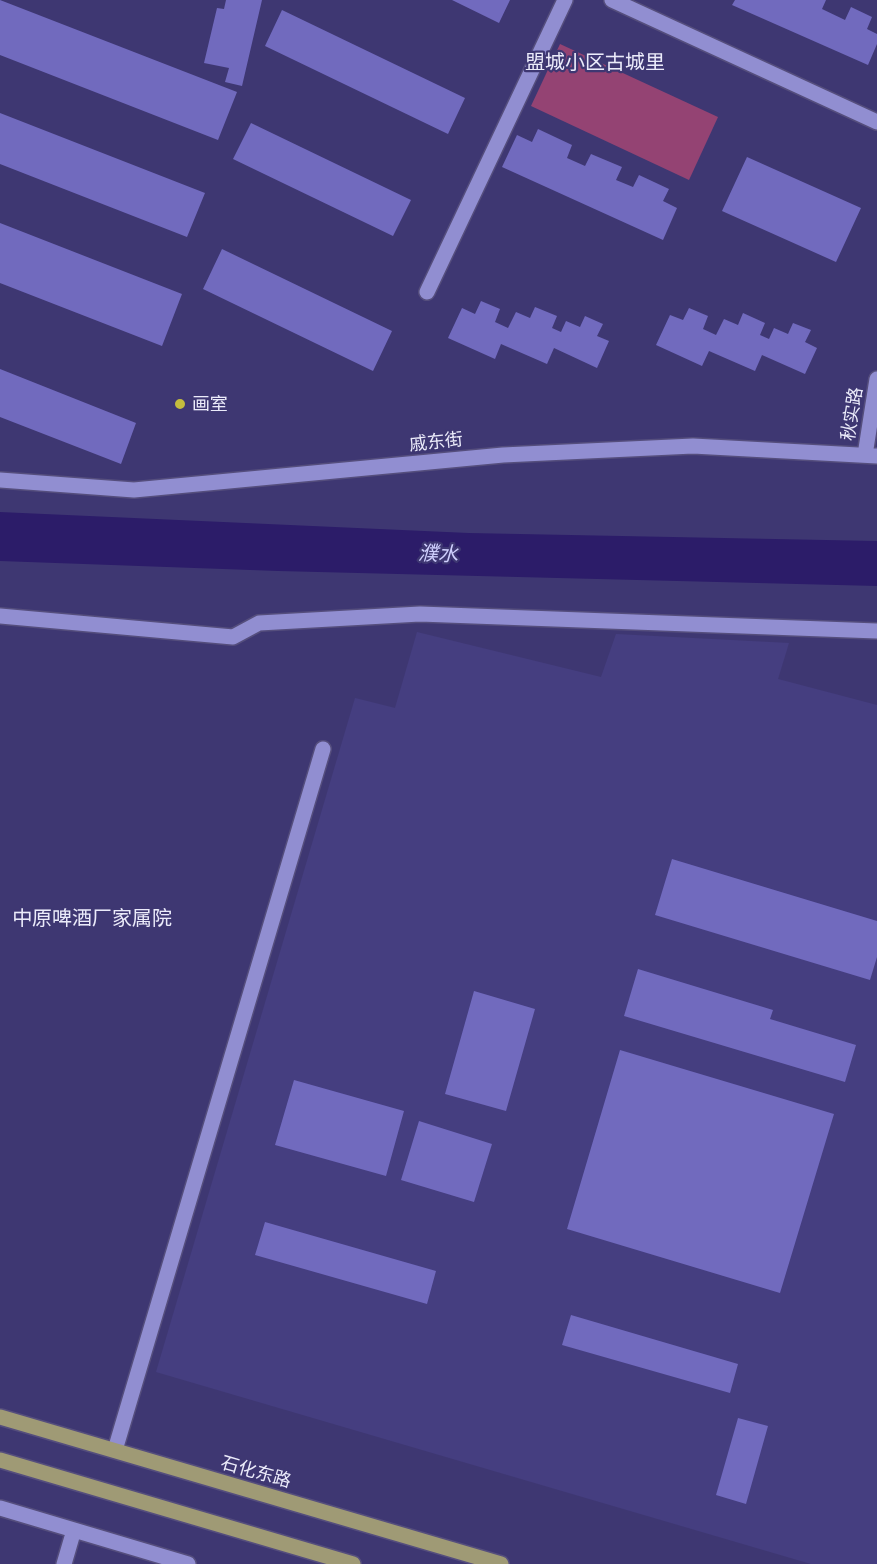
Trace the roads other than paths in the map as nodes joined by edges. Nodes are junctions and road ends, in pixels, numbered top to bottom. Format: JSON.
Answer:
{"nodes":[{"id":1,"x":565,"y":0,"type":"edge"},
{"id":2,"x":612,"y":0,"type":"edge"},
{"id":3,"x":877,"y":122,"type":"edge"},
{"id":4,"x":427,"y":292,"type":"dead end"},
{"id":5,"x":877,"y":379,"type":"edge"},
{"id":6,"x":871,"y":456,"type":"edge"},
{"id":7,"x":0,"y":480,"type":"edge"},
{"id":8,"x":0,"y":616,"type":"edge"},
{"id":9,"x":877,"y":631,"type":"edge"},
{"id":10,"x":323,"y":749,"type":"dead end"},
{"id":11,"x":0,"y":1417,"type":"edge"},
{"id":12,"x":115,"y":1450,"type":"junction"},
{"id":13,"x":0,"y":1460,"type":"edge"},
{"id":14,"x":0,"y":1508,"type":"edge"},
{"id":15,"x":74,"y":1530,"type":"junction"},
{"id":16,"x":64,"y":1564,"type":"edge"},
{"id":17,"x":188,"y":1564,"type":"edge"},
{"id":18,"x":353,"y":1564,"type":"edge"},
{"id":19,"x":501,"y":1564,"type":"edge"}],
"edges":[{"from":1,"to":4,"type":"street"},
{"from":2,"to":3,"type":"street"},
{"from":5,"to":6,"type":"street","name":"秋实路"},
{"from":6,"to":7,"type":"street","name":"戚东街"},
{"from":8,"to":9,"type":"street"},
{"from":10,"to":12,"type":"street"},
{"from":11,"to":12,"type":"main road","name":"石化东路"},
{"from":12,"to":19,"type":"main road","name":"石化东路"},
{"from":13,"to":18,"type":"main road"},
{"from":14,"to":15,"type":"street"},
{"from":15,"to":16,"type":"street"},
{"from":15,"to":17,"type":"street"}]}
